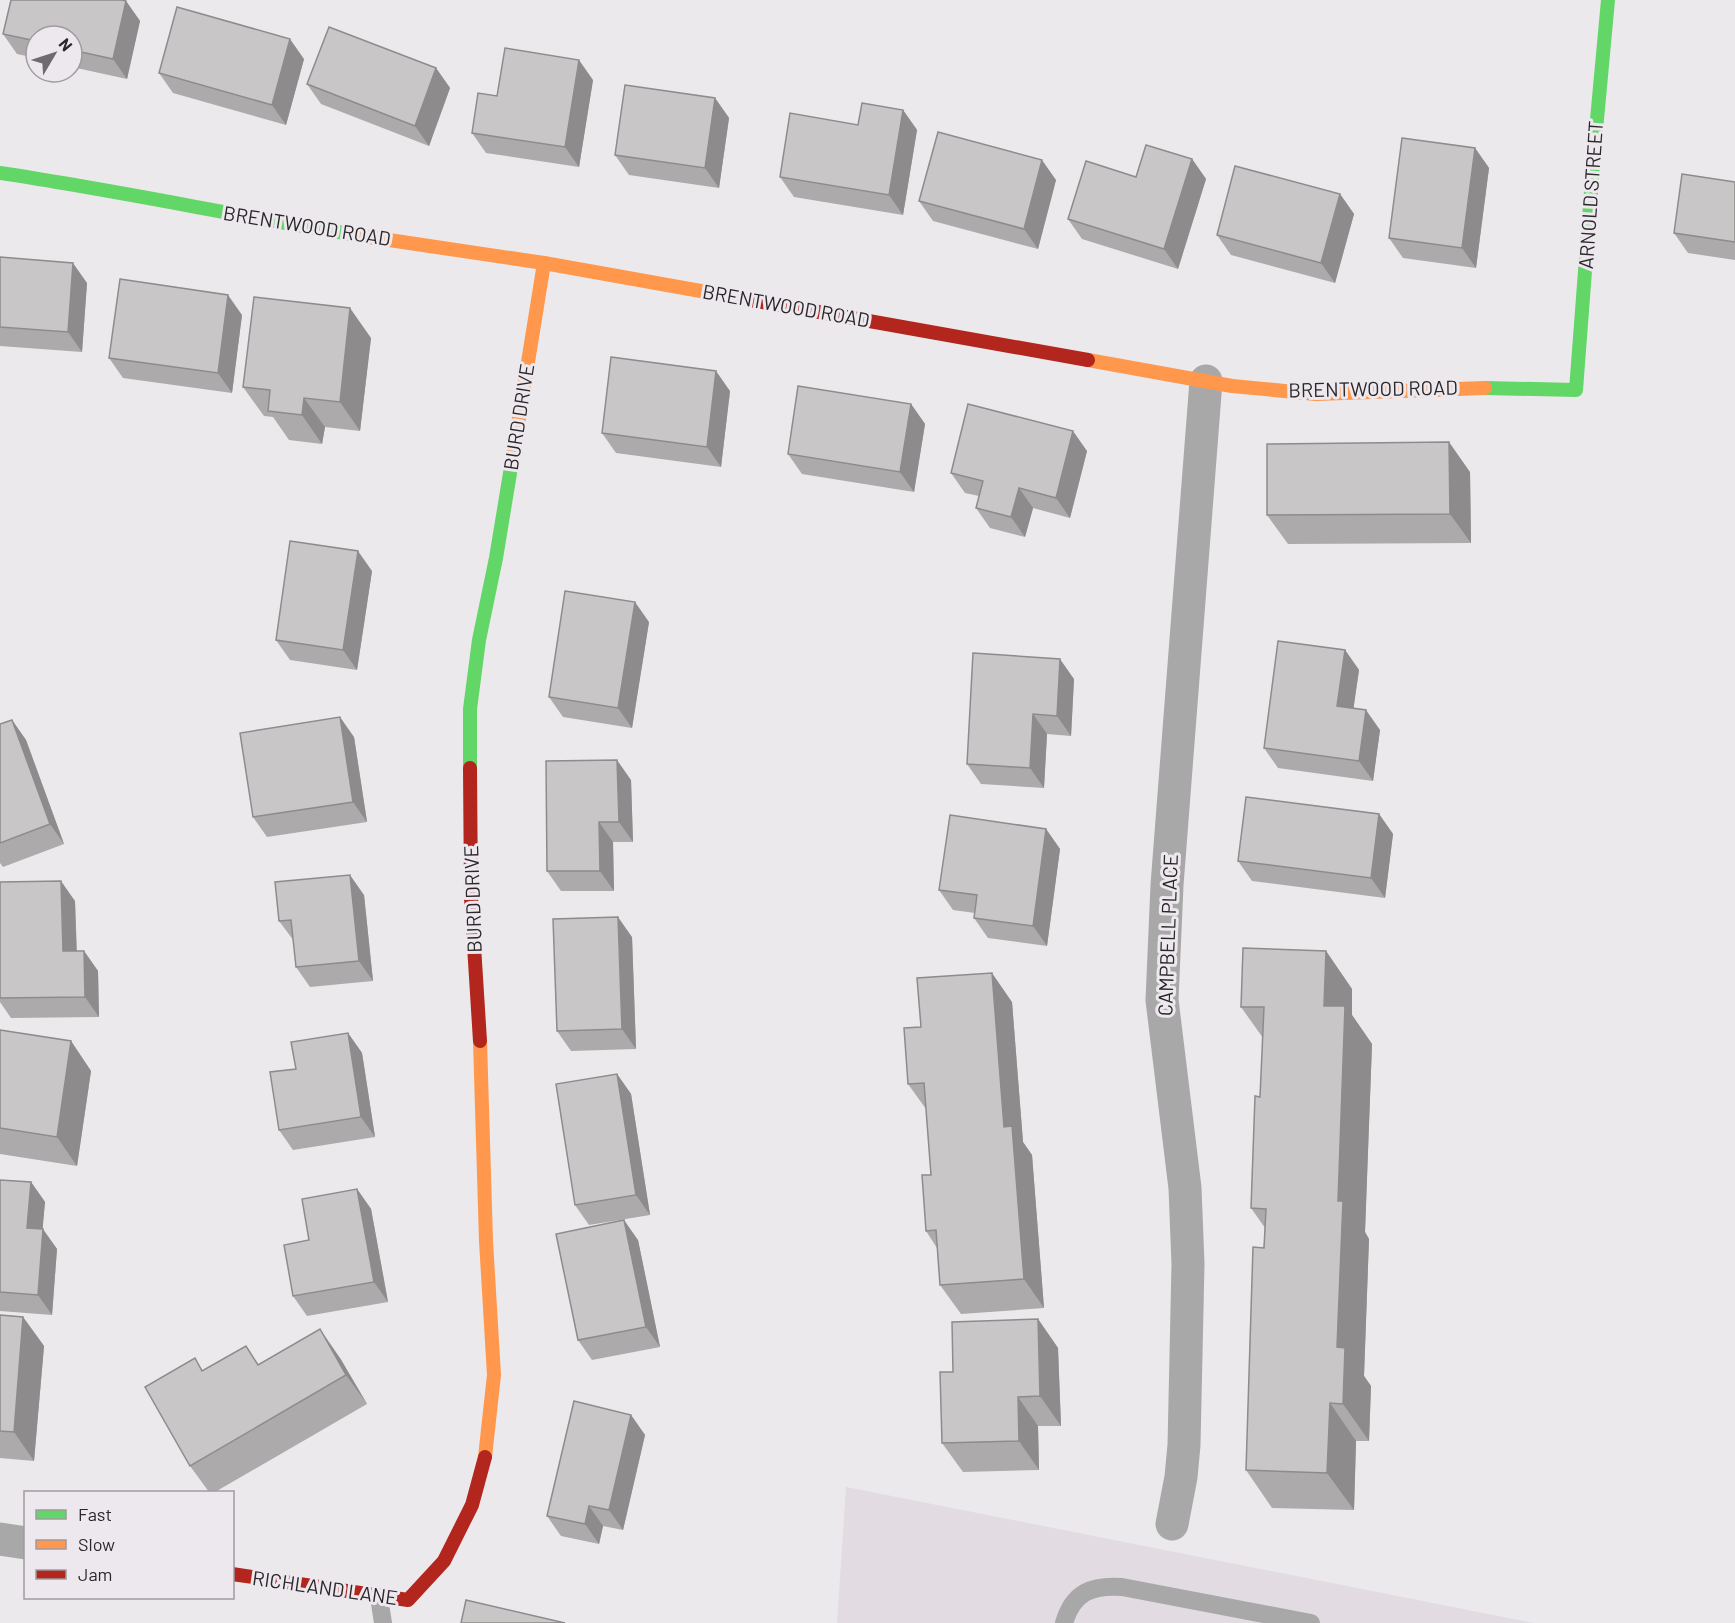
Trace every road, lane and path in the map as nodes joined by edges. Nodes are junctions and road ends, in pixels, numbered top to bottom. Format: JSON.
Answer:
{"nodes":[{"id":1,"x":1608,"y":0,"type":"edge"},
{"id":2,"x":0,"y":173,"type":"edge"},
{"id":3,"x":544,"y":263,"type":"junction"},
{"id":4,"x":1206,"y":381,"type":"junction"},
{"id":5,"x":1576,"y":390,"type":"joint"},
{"id":6,"x":1172,"y":1524,"type":"dead end"},
{"id":7,"x":457,"y":1535,"type":"joint"},
{"id":8,"x":0,"y":1539,"type":"edge"},
{"id":9,"x":24,"y":1542,"type":"edge"},
{"id":10,"x":234,"y":1574,"type":"edge"},
{"id":11,"x":379,"y":1597,"type":"junction"},
{"id":12,"x":382,"y":1623,"type":"edge"},
{"id":13,"x":1064,"y":1623,"type":"edge"},
{"id":14,"x":1311,"y":1623,"type":"edge"}],
"edges":[{"from":1,"to":5,"type":"street","name":"ARNOLD STREET"},
{"from":2,"to":3,"type":"street","name":"BRENTWOOD ROAD"},
{"from":3,"to":4,"type":"street","name":"BRENTWOOD ROAD"},
{"from":3,"to":7,"type":"street","name":"BURD DRIVE"},
{"from":4,"to":5,"type":"street","name":"BRENTWOOD ROAD"},
{"from":4,"to":6,"type":"street","name":"CAMPBELL PLACE"},
{"from":7,"to":11,"type":"street","name":"RICHLAND LANE"},
{"from":8,"to":9,"type":"street"},
{"from":10,"to":11,"type":"street","name":"RICHLAND LANE"},
{"from":11,"to":12,"type":"lane"},
{"from":13,"to":14,"type":"lane"}]}
